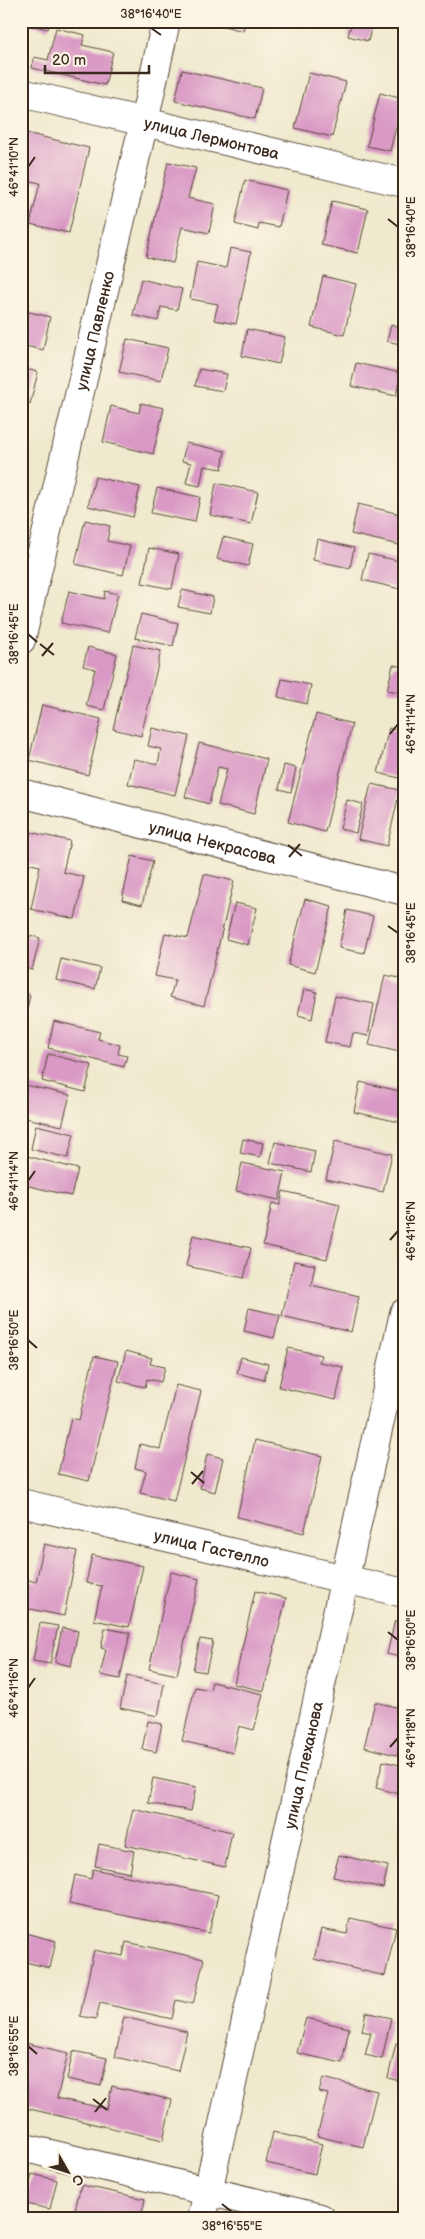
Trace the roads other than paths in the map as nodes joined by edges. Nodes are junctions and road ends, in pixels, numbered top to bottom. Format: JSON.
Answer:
{"nodes":[{"id":1,"x":166,"y":21,"type":"edge"},
{"id":2,"x":21,"y":93,"type":"edge"},
{"id":3,"x":144,"y":122,"type":"junction"},
{"id":4,"x":404,"y":183,"type":"edge"},
{"id":5,"x":21,"y":640,"type":"edge"},
{"id":6,"x":21,"y":793,"type":"edge"},
{"id":7,"x":404,"y":891,"type":"edge"},
{"id":8,"x":404,"y":1313,"type":"edge"},
{"id":9,"x":21,"y":1503,"type":"edge"},
{"id":10,"x":345,"y":1578,"type":"junction"},
{"id":11,"x":404,"y":1593,"type":"edge"},
{"id":12,"x":21,"y":2147,"type":"edge"},
{"id":13,"x":208,"y":2192,"type":"junction"},
{"id":14,"x":202,"y":2218,"type":"edge"},
{"id":15,"x":321,"y":2218,"type":"edge"}],
"edges":[{"from":1,"to":3,"type":"street","name":"улица Павленко"},
{"from":2,"to":3,"type":"street","name":"улица Лермонтова"},
{"from":3,"to":4,"type":"street","name":"улица Лермонтова"},
{"from":3,"to":5,"type":"street","name":"улица Павленко"},
{"from":6,"to":7,"type":"street","name":"улица Некрасова"},
{"from":8,"to":10,"type":"street","name":"улица Плеханова"},
{"from":9,"to":10,"type":"street","name":"улица Гастелло"},
{"from":10,"to":11,"type":"street","name":"улица Гастелло"},
{"from":10,"to":13,"type":"street","name":"улица Плеханова"},
{"from":12,"to":13,"type":"street"},
{"from":13,"to":14,"type":"street","name":"улица Плеханова"},
{"from":13,"to":15,"type":"street"}]}
